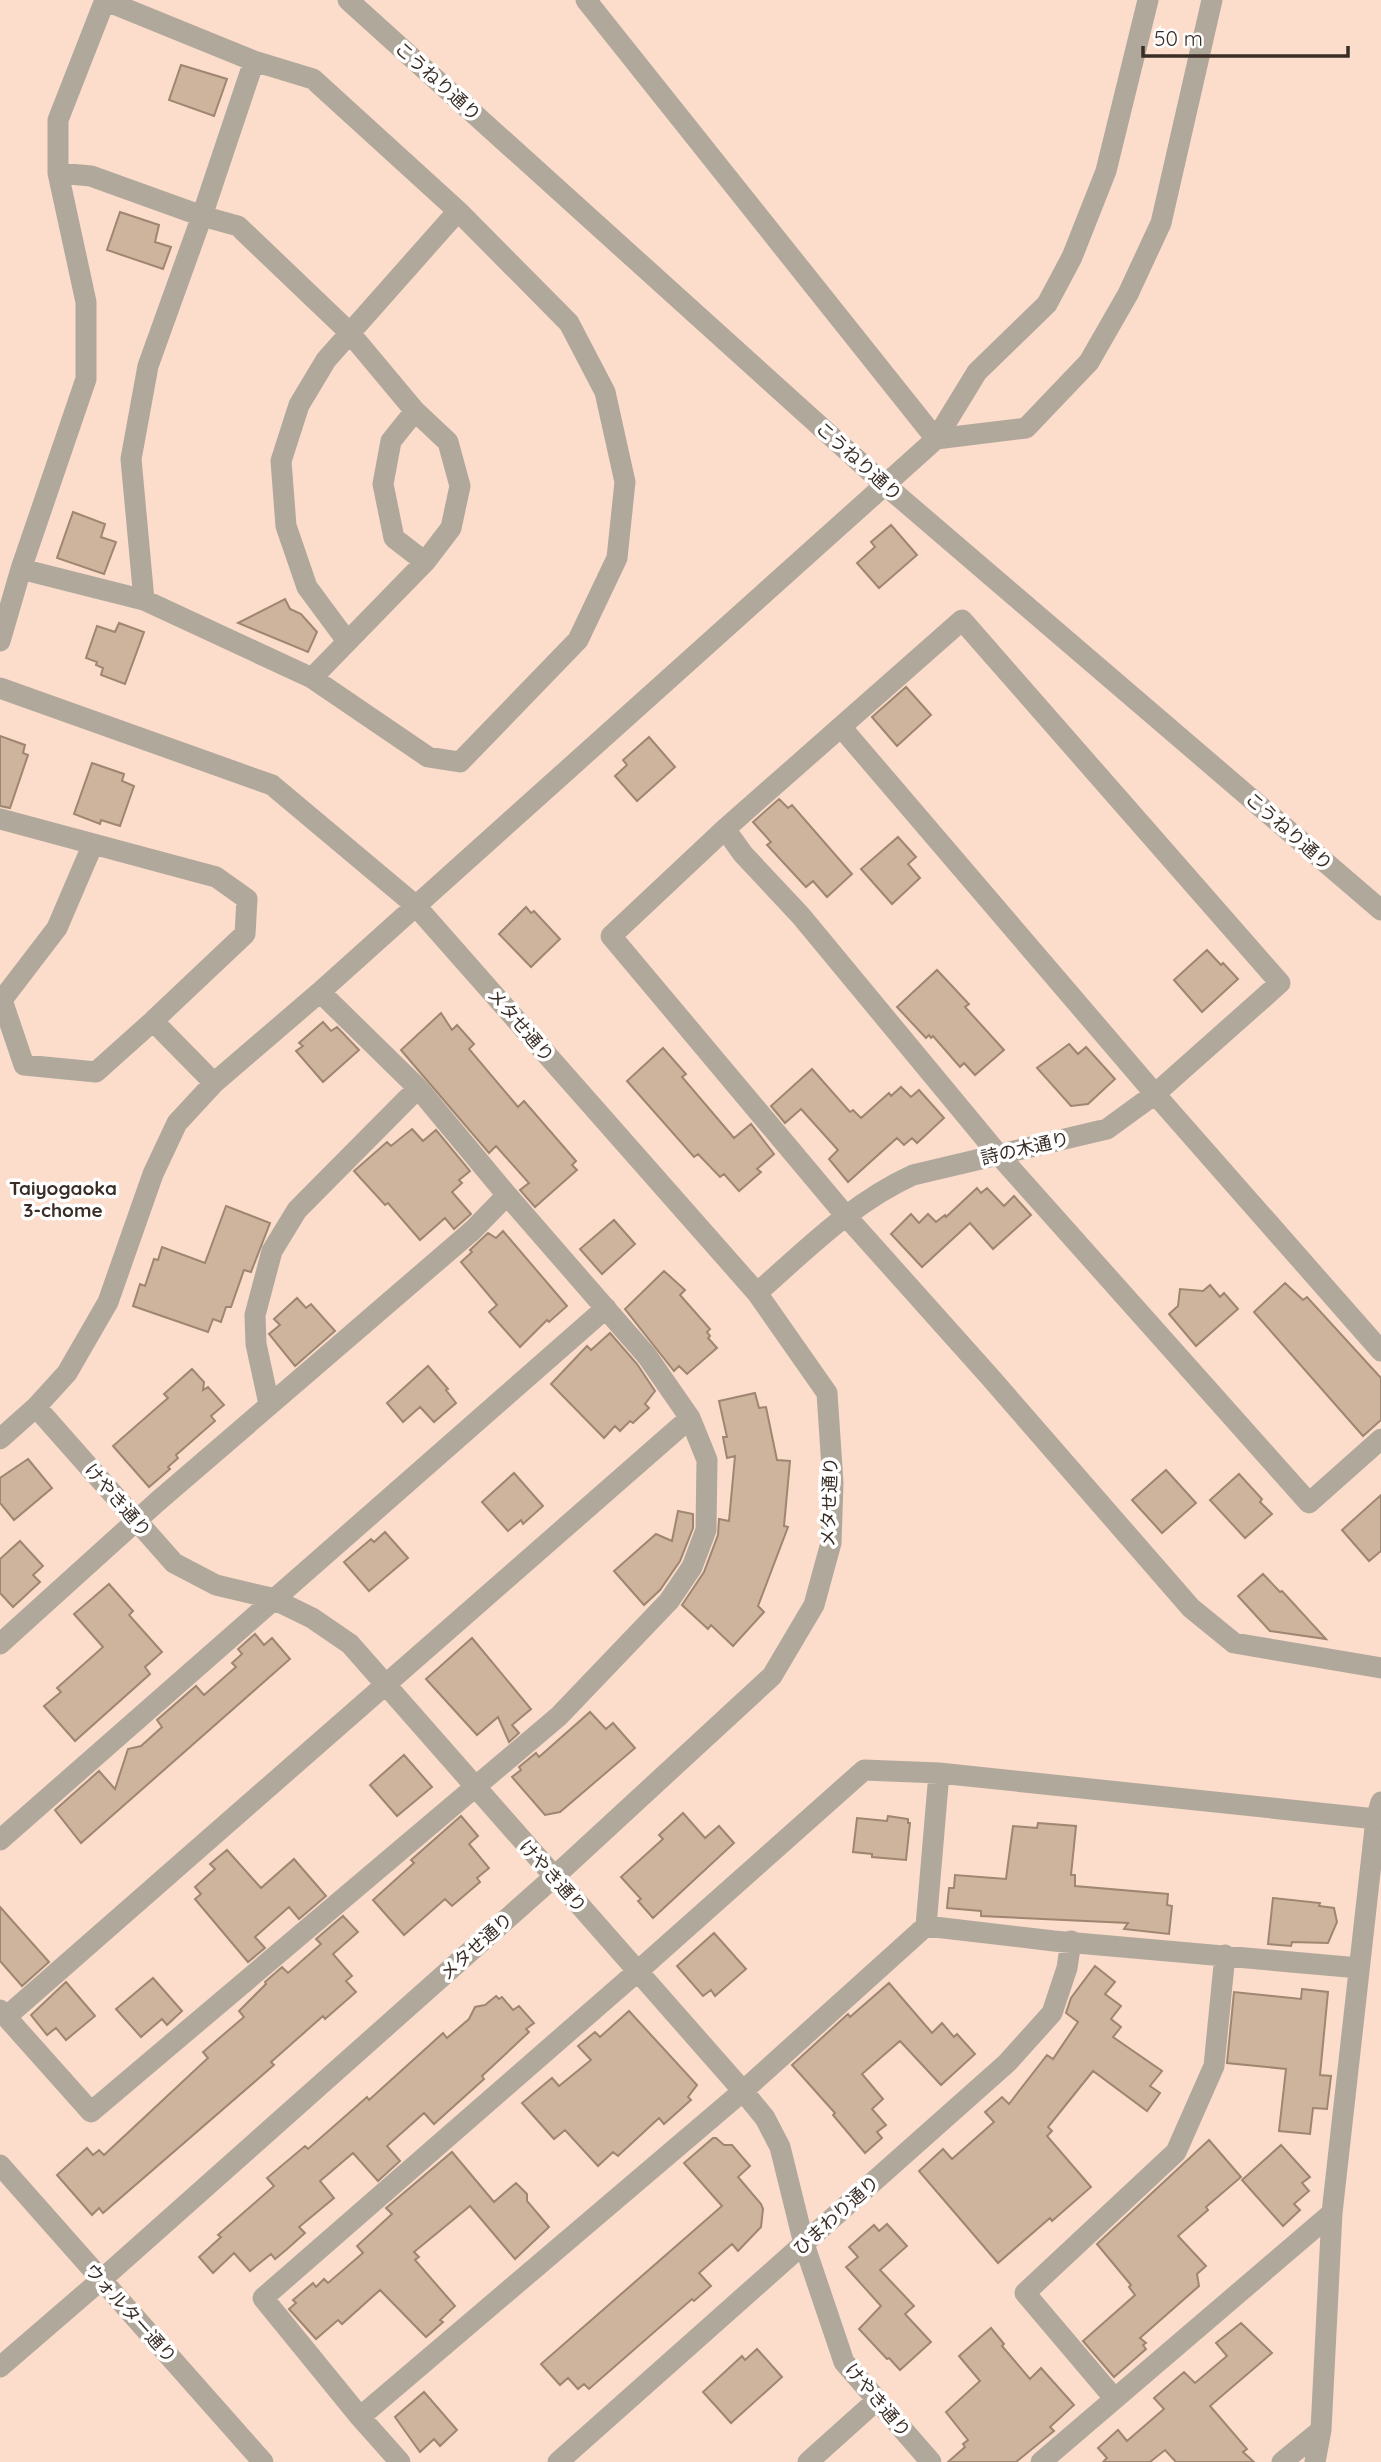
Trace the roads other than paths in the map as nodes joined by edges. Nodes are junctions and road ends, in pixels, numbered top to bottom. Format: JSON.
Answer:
{"nodes":[{"id":1,"x":104,"y":0,"type":"edge"},
{"id":2,"x":348,"y":0,"type":"edge"},
{"id":3,"x":586,"y":0,"type":"edge"},
{"id":4,"x":1149,"y":0,"type":"edge"},
{"id":5,"x":1212,"y":0,"type":"edge"},
{"id":6,"x":254,"y":61,"type":"junction"},
{"id":7,"x":58,"y":173,"type":"junction"},
{"id":8,"x":458,"y":211,"type":"junction"},
{"id":9,"x":202,"y":216,"type":"junction"},
{"id":10,"x":349,"y":332,"type":"junction"},
{"id":11,"x":415,"y":411,"type":"junction"},
{"id":12,"x":936,"y":439,"type":"junction"},
{"id":13,"x":884,"y":484,"type":"junction"},
{"id":14,"x":425,"y":562,"type":"junction"},
{"id":15,"x":21,"y":569,"type":"junction"},
{"id":16,"x":144,"y":600,"type":"junction"},
{"id":17,"x":0,"y":641,"type":"edge"},
{"id":18,"x":347,"y":641,"type":"junction"},
{"id":19,"x":312,"y":678,"type":"junction"},
{"id":20,"x":0,"y":688,"type":"edge"},
{"id":21,"x":841,"y":727,"type":"junction"},
{"id":22,"x":0,"y":819,"type":"edge"},
{"id":23,"x":725,"y":829,"type":"junction"},
{"id":24,"x":93,"y":845,"type":"junction"},
{"id":25,"x":1377,"y":900,"type":"edge"},
{"id":26,"x":415,"y":905,"type":"junction"},
{"id":27,"x":320,"y":992,"type":"junction"},
{"id":28,"x":153,"y":1021,"type":"junction"},
{"id":29,"x":214,"y":1083,"type":"junction"},
{"id":30,"x":418,"y":1088,"type":"junction"},
{"id":31,"x":1155,"y":1094,"type":"junction"},
{"id":32,"x":998,"y":1154,"type":"junction"},
{"id":33,"x":507,"y":1195,"type":"junction"},
{"id":34,"x":846,"y":1216,"type":"junction"},
{"id":35,"x":757,"y":1293,"type":"junction"},
{"id":36,"x":606,"y":1308,"type":"junction"},
{"id":37,"x":1381,"y":1351,"type":"edge"},
{"id":38,"x":269,"y":1404,"type":"junction"},
{"id":39,"x":36,"y":1407,"type":"junction"},
{"id":40,"x":690,"y":1418,"type":"junction"},
{"id":41,"x":0,"y":1439,"type":"edge"},
{"id":42,"x":1381,"y":1439,"type":"edge"},
{"id":43,"x":136,"y":1521,"type":"junction"},
{"id":44,"x":274,"y":1600,"type":"junction"},
{"id":45,"x":0,"y":1644,"type":"edge"},
{"id":46,"x":1381,"y":1668,"type":"edge"},
{"id":47,"x":387,"y":1683,"type":"junction"},
{"id":48,"x":939,"y":1773,"type":"junction"},
{"id":49,"x":475,"y":1788,"type":"junction"},
{"id":50,"x":1379,"y":1810,"type":"edge"},
{"id":51,"x":0,"y":1840,"type":"edge"},
{"id":52,"x":554,"y":1877,"type":"junction"},
{"id":53,"x":926,"y":1926,"type":"junction"},
{"id":54,"x":1071,"y":1941,"type":"junction"},
{"id":55,"x":1225,"y":1955,"type":"junction"},
{"id":56,"x":1359,"y":1968,"type":"junction"},
{"id":57,"x":638,"y":1971,"type":"junction"},
{"id":58,"x":3,"y":2013,"type":"edge"},
{"id":59,"x":743,"y":2091,"type":"junction"},
{"id":60,"x":0,"y":2165,"type":"edge"},
{"id":61,"x":1332,"y":2213,"type":"junction"},
{"id":62,"x":804,"y":2244,"type":"junction"},
{"id":63,"x":101,"y":2280,"type":"junction"},
{"id":64,"x":0,"y":2367,"type":"edge"},
{"id":65,"x":1114,"y":2398,"type":"junction"},
{"id":66,"x":876,"y":2401,"type":"junction"},
{"id":67,"x":360,"y":2417,"type":"junction"},
{"id":68,"x":1321,"y":2430,"type":"junction"},
{"id":69,"x":263,"y":2462,"type":"edge"},
{"id":70,"x":400,"y":2462,"type":"edge"},
{"id":71,"x":558,"y":2462,"type":"edge"},
{"id":72,"x":808,"y":2462,"type":"edge"},
{"id":73,"x":931,"y":2462,"type":"edge"},
{"id":74,"x":1041,"y":2462,"type":"edge"},
{"id":75,"x":1282,"y":2462,"type":"edge"},
{"id":76,"x":1315,"y":2462,"type":"edge"}],
"edges":[{"from":1,"to":6,"type":"street"},
{"from":1,"to":7,"type":"street"},
{"from":2,"to":13,"type":"street","name":"こうねり通り"},
{"from":3,"to":12,"type":"street"},
{"from":4,"to":12,"type":"street"},
{"from":5,"to":12,"type":"street"},
{"from":6,"to":8,"type":"street"},
{"from":6,"to":9,"type":"street"},
{"from":7,"to":9,"type":"street"},
{"from":7,"to":15,"type":"street"},
{"from":8,"to":10,"type":"street"},
{"from":8,"to":19,"type":"street"},
{"from":9,"to":10,"type":"street"},
{"from":9,"to":16,"type":"street"},
{"from":10,"to":11,"type":"street"},
{"from":10,"to":18,"type":"street"},
{"from":11,"to":14,"type":"street"},
{"from":11,"to":14,"type":"street"},
{"from":12,"to":13,"type":"street"},
{"from":13,"to":25,"type":"street","name":"こうねり通り"},
{"from":13,"to":26,"type":"street"},
{"from":14,"to":18,"type":"street"},
{"from":15,"to":16,"type":"street"},
{"from":15,"to":17,"type":"street"},
{"from":16,"to":19,"type":"street"},
{"from":18,"to":19,"type":"street"},
{"from":20,"to":26,"type":"street","name":"メタせ通り"},
{"from":21,"to":23,"type":"street"},
{"from":21,"to":31,"type":"street"},
{"from":21,"to":31,"type":"street","name":"詩の木通り"},
{"from":22,"to":24,"type":"street"},
{"from":23,"to":32,"type":"street"},
{"from":23,"to":34,"type":"street"},
{"from":24,"to":28,"type":"street"},
{"from":24,"to":28,"type":"street"},
{"from":26,"to":27,"type":"street"},
{"from":26,"to":35,"type":"street","name":"メタせ通り"},
{"from":27,"to":29,"type":"street"},
{"from":27,"to":30,"type":"street"},
{"from":28,"to":29,"type":"street"},
{"from":29,"to":39,"type":"street"},
{"from":30,"to":33,"type":"street"},
{"from":30,"to":38,"type":"street"},
{"from":31,"to":32,"type":"street","name":"詩の木通り"},
{"from":31,"to":37,"type":"street"},
{"from":32,"to":34,"type":"street","name":"詩の木通り"},
{"from":32,"to":42,"type":"street"},
{"from":33,"to":36,"type":"street"},
{"from":33,"to":38,"type":"street"},
{"from":34,"to":35,"type":"street","name":"詩の木通り"},
{"from":34,"to":46,"type":"street"},
{"from":35,"to":52,"type":"street","name":"メタせ通り"},
{"from":36,"to":40,"type":"street"},
{"from":36,"to":44,"type":"street"},
{"from":38,"to":43,"type":"street"},
{"from":39,"to":41,"type":"street"},
{"from":39,"to":43,"type":"street","name":"けやき通り"},
{"from":40,"to":47,"type":"street"},
{"from":40,"to":49,"type":"street"},
{"from":43,"to":44,"type":"street","name":"けやき通り"},
{"from":43,"to":45,"type":"street"},
{"from":44,"to":47,"type":"street","name":"けやき通り"},
{"from":44,"to":51,"type":"street"},
{"from":47,"to":49,"type":"street","name":"けやき通り"},
{"from":47,"to":58,"type":"street"},
{"from":48,"to":50,"type":"street"},
{"from":48,"to":53,"type":"street"},
{"from":48,"to":57,"type":"street"},
{"from":49,"to":52,"type":"street","name":"けやき通り"},
{"from":49,"to":58,"type":"street"},
{"from":50,"to":56,"type":"street"},
{"from":52,"to":57,"type":"street","name":"けやき通り"},
{"from":52,"to":63,"type":"street","name":"メタせ通り"},
{"from":53,"to":54,"type":"street"},
{"from":53,"to":59,"type":"street"},
{"from":54,"to":55,"type":"street"},
{"from":54,"to":62,"type":"street","name":"ひまわり通り"},
{"from":55,"to":56,"type":"street"},
{"from":55,"to":65,"type":"street"},
{"from":56,"to":61,"type":"street"},
{"from":57,"to":59,"type":"street","name":"けやき通り"},
{"from":57,"to":67,"type":"street"},
{"from":59,"to":62,"type":"street","name":"けやき通り"},
{"from":59,"to":67,"type":"street"},
{"from":60,"to":63,"type":"street","name":"ウォルター通り"},
{"from":61,"to":65,"type":"street"},
{"from":61,"to":68,"type":"street"},
{"from":62,"to":66,"type":"street","name":"けやき通り"},
{"from":62,"to":71,"type":"street","name":"ひまわり通り"},
{"from":63,"to":64,"type":"street","name":"メタせ通り"},
{"from":63,"to":69,"type":"street","name":"ウォルター通り"},
{"from":65,"to":74,"type":"street"},
{"from":66,"to":72,"type":"street"},
{"from":66,"to":73,"type":"street","name":"けやき通り"},
{"from":67,"to":70,"type":"street"},
{"from":68,"to":75,"type":"street"},
{"from":68,"to":76,"type":"street"}]}
